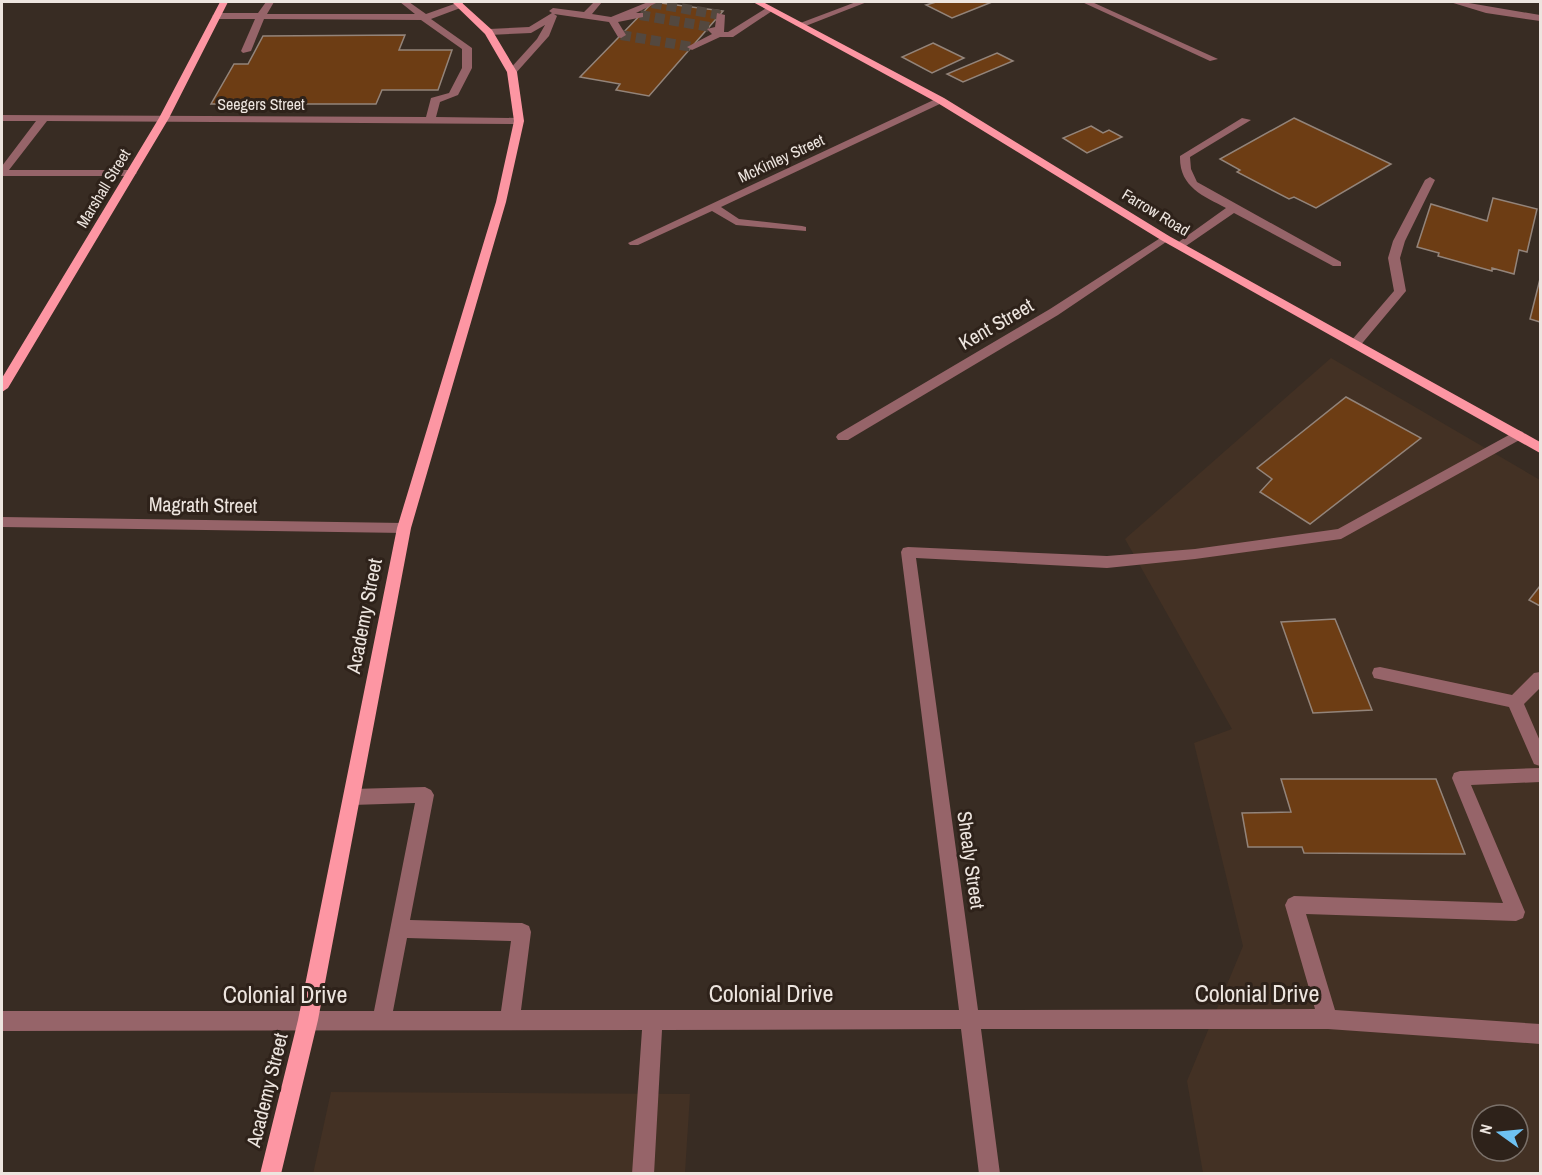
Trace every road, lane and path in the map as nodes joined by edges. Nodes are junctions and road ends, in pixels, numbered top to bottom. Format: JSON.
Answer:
{"nodes":[{"id":1,"x":224,"y":2,"type":"edge"},
{"id":2,"x":270,"y":2,"type":"edge"},
{"id":3,"x":404,"y":2,"type":"edge"},
{"id":4,"x":598,"y":2,"type":"edge"},
{"id":5,"x":757,"y":2,"type":"edge"},
{"id":6,"x":863,"y":2,"type":"edge"},
{"id":7,"x":1086,"y":2,"type":"edge"},
{"id":8,"x":1454,"y":2,"type":"edge"},
{"id":9,"x":458,"y":3,"type":"edge"},
{"id":10,"x":652,"y":3,"type":"tunnel mouth"},
{"id":11,"x":553,"y":9,"type":"edge"},
{"id":12,"x":771,"y":9,"type":"junction"},
{"id":13,"x":586,"y":15,"type":"junction"},
{"id":14,"x":640,"y":15,"type":"tunnel mouth"},
{"id":15,"x":720,"y":15,"type":"dead end"},
{"id":16,"x":217,"y":16,"type":"junction"},
{"id":17,"x":261,"y":16,"type":"junction"},
{"id":18,"x":427,"y":17,"type":"junction"},
{"id":19,"x":1540,"y":18,"type":"edge"},
{"id":20,"x":612,"y":20,"type":"junction"},
{"id":21,"x":800,"y":26,"type":"junction"},
{"id":22,"x":710,"y":27,"type":"tunnel mouth"},
{"id":23,"x":489,"y":32,"type":"junction"},
{"id":24,"x":719,"y":34,"type":"junction"},
{"id":25,"x":621,"y":35,"type":"dead end"},
{"id":26,"x":692,"y":47,"type":"tunnel mouth"},
{"id":27,"x":246,"y":51,"type":"dead end"},
{"id":28,"x":1213,"y":60,"type":"dead end"},
{"id":29,"x":512,"y":72,"type":"junction"},
{"id":30,"x":940,"y":100,"type":"junction"},
{"id":31,"x":2,"y":118,"type":"edge"},
{"id":32,"x":44,"y":118,"type":"junction"},
{"id":33,"x":164,"y":118,"type":"junction"},
{"id":34,"x":430,"y":120,"type":"junction"},
{"id":35,"x":1246,"y":120,"type":"dead end"},
{"id":36,"x":519,"y":121,"type":"junction"},
{"id":37,"x":2,"y":172,"type":"edge"},
{"id":38,"x":132,"y":173,"type":"junction"},
{"id":39,"x":1430,"y":180,"type":"dead end"},
{"id":40,"x":712,"y":206,"type":"junction"},
{"id":41,"x":1234,"y":208,"type":"junction"},
{"id":42,"x":802,"y":229,"type":"dead end"},
{"id":43,"x":1165,"y":238,"type":"junction"},
{"id":44,"x":634,"y":243,"type":"dead end"},
{"id":45,"x":1179,"y":246,"type":"junction"},
{"id":46,"x":1337,"y":264,"type":"dead end"},
{"id":47,"x":1355,"y":344,"type":"junction"},
{"id":48,"x":2,"y":388,"type":"edge"},
{"id":49,"x":1518,"y":435,"type":"junction"},
{"id":50,"x":843,"y":436,"type":"dead end"},
{"id":51,"x":1540,"y":448,"type":"edge"},
{"id":52,"x":2,"y":522,"type":"edge"},
{"id":53,"x":404,"y":528,"type":"junction"},
{"id":54,"x":1380,"y":673,"type":"dead end"},
{"id":55,"x":1540,"y":678,"type":"edge"},
{"id":56,"x":1515,"y":702,"type":"junction"},
{"id":57,"x":1540,"y":759,"type":"edge"},
{"id":58,"x":1540,"y":774,"type":"edge"},
{"id":59,"x":352,"y":797,"type":"junction"},
{"id":60,"x":399,"y":929,"type":"junction"},
{"id":61,"x":510,"y":1019,"type":"junction"},
{"id":62,"x":653,"y":1019,"type":"junction"},
{"id":63,"x":1328,"y":1019,"type":"junction"},
{"id":64,"x":308,"y":1020,"type":"junction"},
{"id":65,"x":382,"y":1020,"type":"junction"},
{"id":66,"x":970,"y":1020,"type":"junction"},
{"id":67,"x":2,"y":1021,"type":"edge"},
{"id":68,"x":1540,"y":1034,"type":"edge"},
{"id":69,"x":270,"y":1173,"type":"edge"},
{"id":70,"x":643,"y":1173,"type":"edge"},
{"id":71,"x":990,"y":1173,"type":"edge"}],
"edges":[{"from":1,"to":16,"type":"main road","name":"Marshall Street"},
{"from":2,"to":17,"type":"street"},
{"from":3,"to":18,"type":"street"},
{"from":4,"to":13,"type":"street"},
{"from":5,"to":12,"type":"main road","name":"Farrow Road"},
{"from":6,"to":21,"type":"street"},
{"from":7,"to":28,"type":"street"},
{"from":8,"to":19,"type":"street"},
{"from":9,"to":18,"type":"street"},
{"from":9,"to":23,"type":"main road","name":"Academy Street"},
{"from":10,"to":20,"type":"street"},
{"from":11,"to":13,"type":"street"},
{"from":11,"to":23,"type":"street"},
{"from":11,"to":29,"type":"street"},
{"from":12,"to":21,"type":"main road","name":"Farrow Road"},
{"from":12,"to":24,"type":"street"},
{"from":13,"to":20,"type":"street"},
{"from":14,"to":20,"type":"street"},
{"from":15,"to":24,"type":"street"},
{"from":16,"to":17,"type":"street"},
{"from":16,"to":33,"type":"main road","name":"Marshall Street"},
{"from":17,"to":18,"type":"street"},
{"from":17,"to":27,"type":"street"},
{"from":18,"to":34,"type":"street"},
{"from":20,"to":25,"type":"street"},
{"from":21,"to":30,"type":"main road","name":"Farrow Road"},
{"from":22,"to":24,"type":"street"},
{"from":23,"to":29,"type":"main road","name":"Academy Street"},
{"from":24,"to":26,"type":"street"},
{"from":29,"to":36,"type":"main road","name":"Academy Street"},
{"from":30,"to":40,"type":"street","name":"McKinley Street"},
{"from":30,"to":43,"type":"main road","name":"Farrow Road"},
{"from":31,"to":32,"type":"street","name":"Seegers Street"},
{"from":32,"to":33,"type":"street","name":"Seegers Street"},
{"from":32,"to":37,"type":"street"},
{"from":33,"to":34,"type":"street","name":"Seegers Street"},
{"from":33,"to":38,"type":"main road","name":"Marshall Street"},
{"from":34,"to":36,"type":"street","name":"Seegers Street"},
{"from":35,"to":41,"type":"street"},
{"from":36,"to":53,"type":"main road","name":"Academy Street"},
{"from":37,"to":38,"type":"street"},
{"from":38,"to":48,"type":"main road","name":"Marshall Street"},
{"from":39,"to":47,"type":"street"},
{"from":40,"to":42,"type":"street"},
{"from":40,"to":44,"type":"street","name":"McKinley Street"},
{"from":41,"to":45,"type":"street"},
{"from":41,"to":46,"type":"street"},
{"from":43,"to":45,"type":"main road","name":"Farrow Road"},
{"from":43,"to":50,"type":"street","name":"Kent Street"},
{"from":45,"to":47,"type":"main road","name":"Farrow Road"},
{"from":47,"to":49,"type":"main road","name":"Farrow Road"},
{"from":49,"to":51,"type":"main road","name":"Farrow Road"},
{"from":49,"to":66,"type":"street","name":"Shealy Street"},
{"from":52,"to":53,"type":"street","name":"Magrath Street"},
{"from":53,"to":59,"type":"main road","name":"Academy Street"},
{"from":54,"to":56,"type":"street"},
{"from":55,"to":56,"type":"street"},
{"from":56,"to":57,"type":"street"},
{"from":58,"to":63,"type":"street"},
{"from":59,"to":60,"type":"street"},
{"from":59,"to":64,"type":"main road","name":"Academy Street"},
{"from":60,"to":61,"type":"street"},
{"from":60,"to":65,"type":"street"},
{"from":61,"to":62,"type":"street","name":"Colonial Drive"},
{"from":61,"to":65,"type":"street","name":"Colonial Drive"},
{"from":62,"to":66,"type":"street","name":"Colonial Drive"},
{"from":62,"to":70,"type":"street"},
{"from":63,"to":66,"type":"street","name":"Colonial Drive"},
{"from":63,"to":68,"type":"street","name":"Colonial Drive"},
{"from":64,"to":65,"type":"street","name":"Colonial Drive"},
{"from":64,"to":67,"type":"street","name":"Colonial Drive"},
{"from":64,"to":69,"type":"main road","name":"Academy Street"},
{"from":66,"to":71,"type":"street","name":"Shealy Street"}]}
